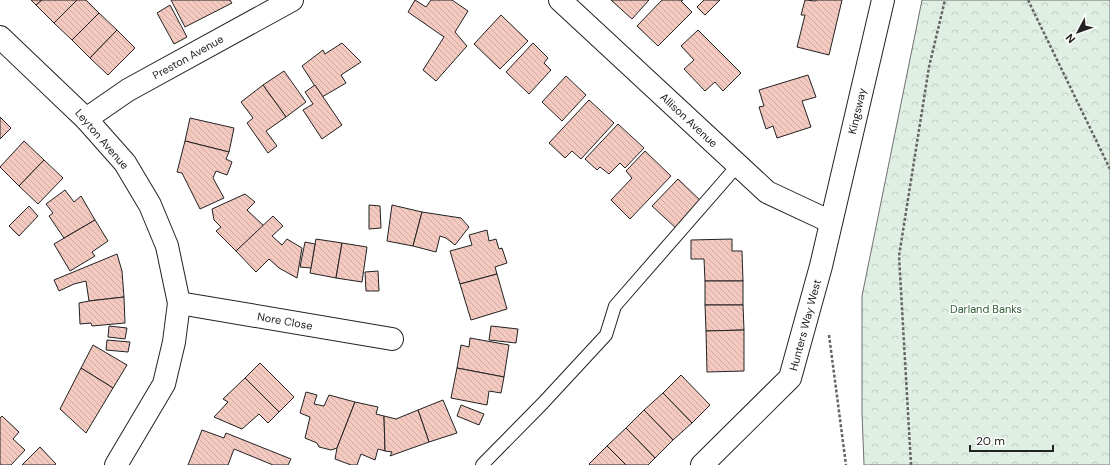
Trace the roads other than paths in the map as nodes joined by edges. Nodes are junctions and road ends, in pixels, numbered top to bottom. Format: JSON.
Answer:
{"nodes":[{"id":1,"x":560,"y":0,"type":"edge"},
{"id":2,"x":883,"y":0,"type":"edge"},
{"id":3,"x":288,"y":1,"type":"edge"},
{"id":4,"x":0,"y":37,"type":"edge"},
{"id":5,"x":86,"y":119,"type":"junction"},
{"id":6,"x":738,"y":165,"type":"junction"},
{"id":7,"x":831,"y":222,"type":"junction"},
{"id":8,"x":179,"y":303,"type":"junction"},
{"id":9,"x":392,"y":339,"type":"dead end"},
{"id":10,"x":116,"y":465,"type":"edge"},
{"id":11,"x":482,"y":465,"type":"edge"},
{"id":12,"x":702,"y":465,"type":"edge"}],
"edges":[{"from":1,"to":6,"type":"street","name":"Allison Avenue"},
{"from":2,"to":7,"type":"street","name":"Kingsway"},
{"from":3,"to":5,"type":"street","name":"Preston Avenue"},
{"from":4,"to":5,"type":"street","name":"Leyton Avenue"},
{"from":5,"to":8,"type":"street","name":"Leyton Avenue"},
{"from":6,"to":7,"type":"street","name":"Allison Avenue"},
{"from":6,"to":11,"type":"lane"},
{"from":7,"to":12,"type":"street","name":"Hunters Way West"},
{"from":8,"to":9,"type":"street","name":"Nore Close"},
{"from":8,"to":10,"type":"street","name":"Leyton Avenue"}]}
